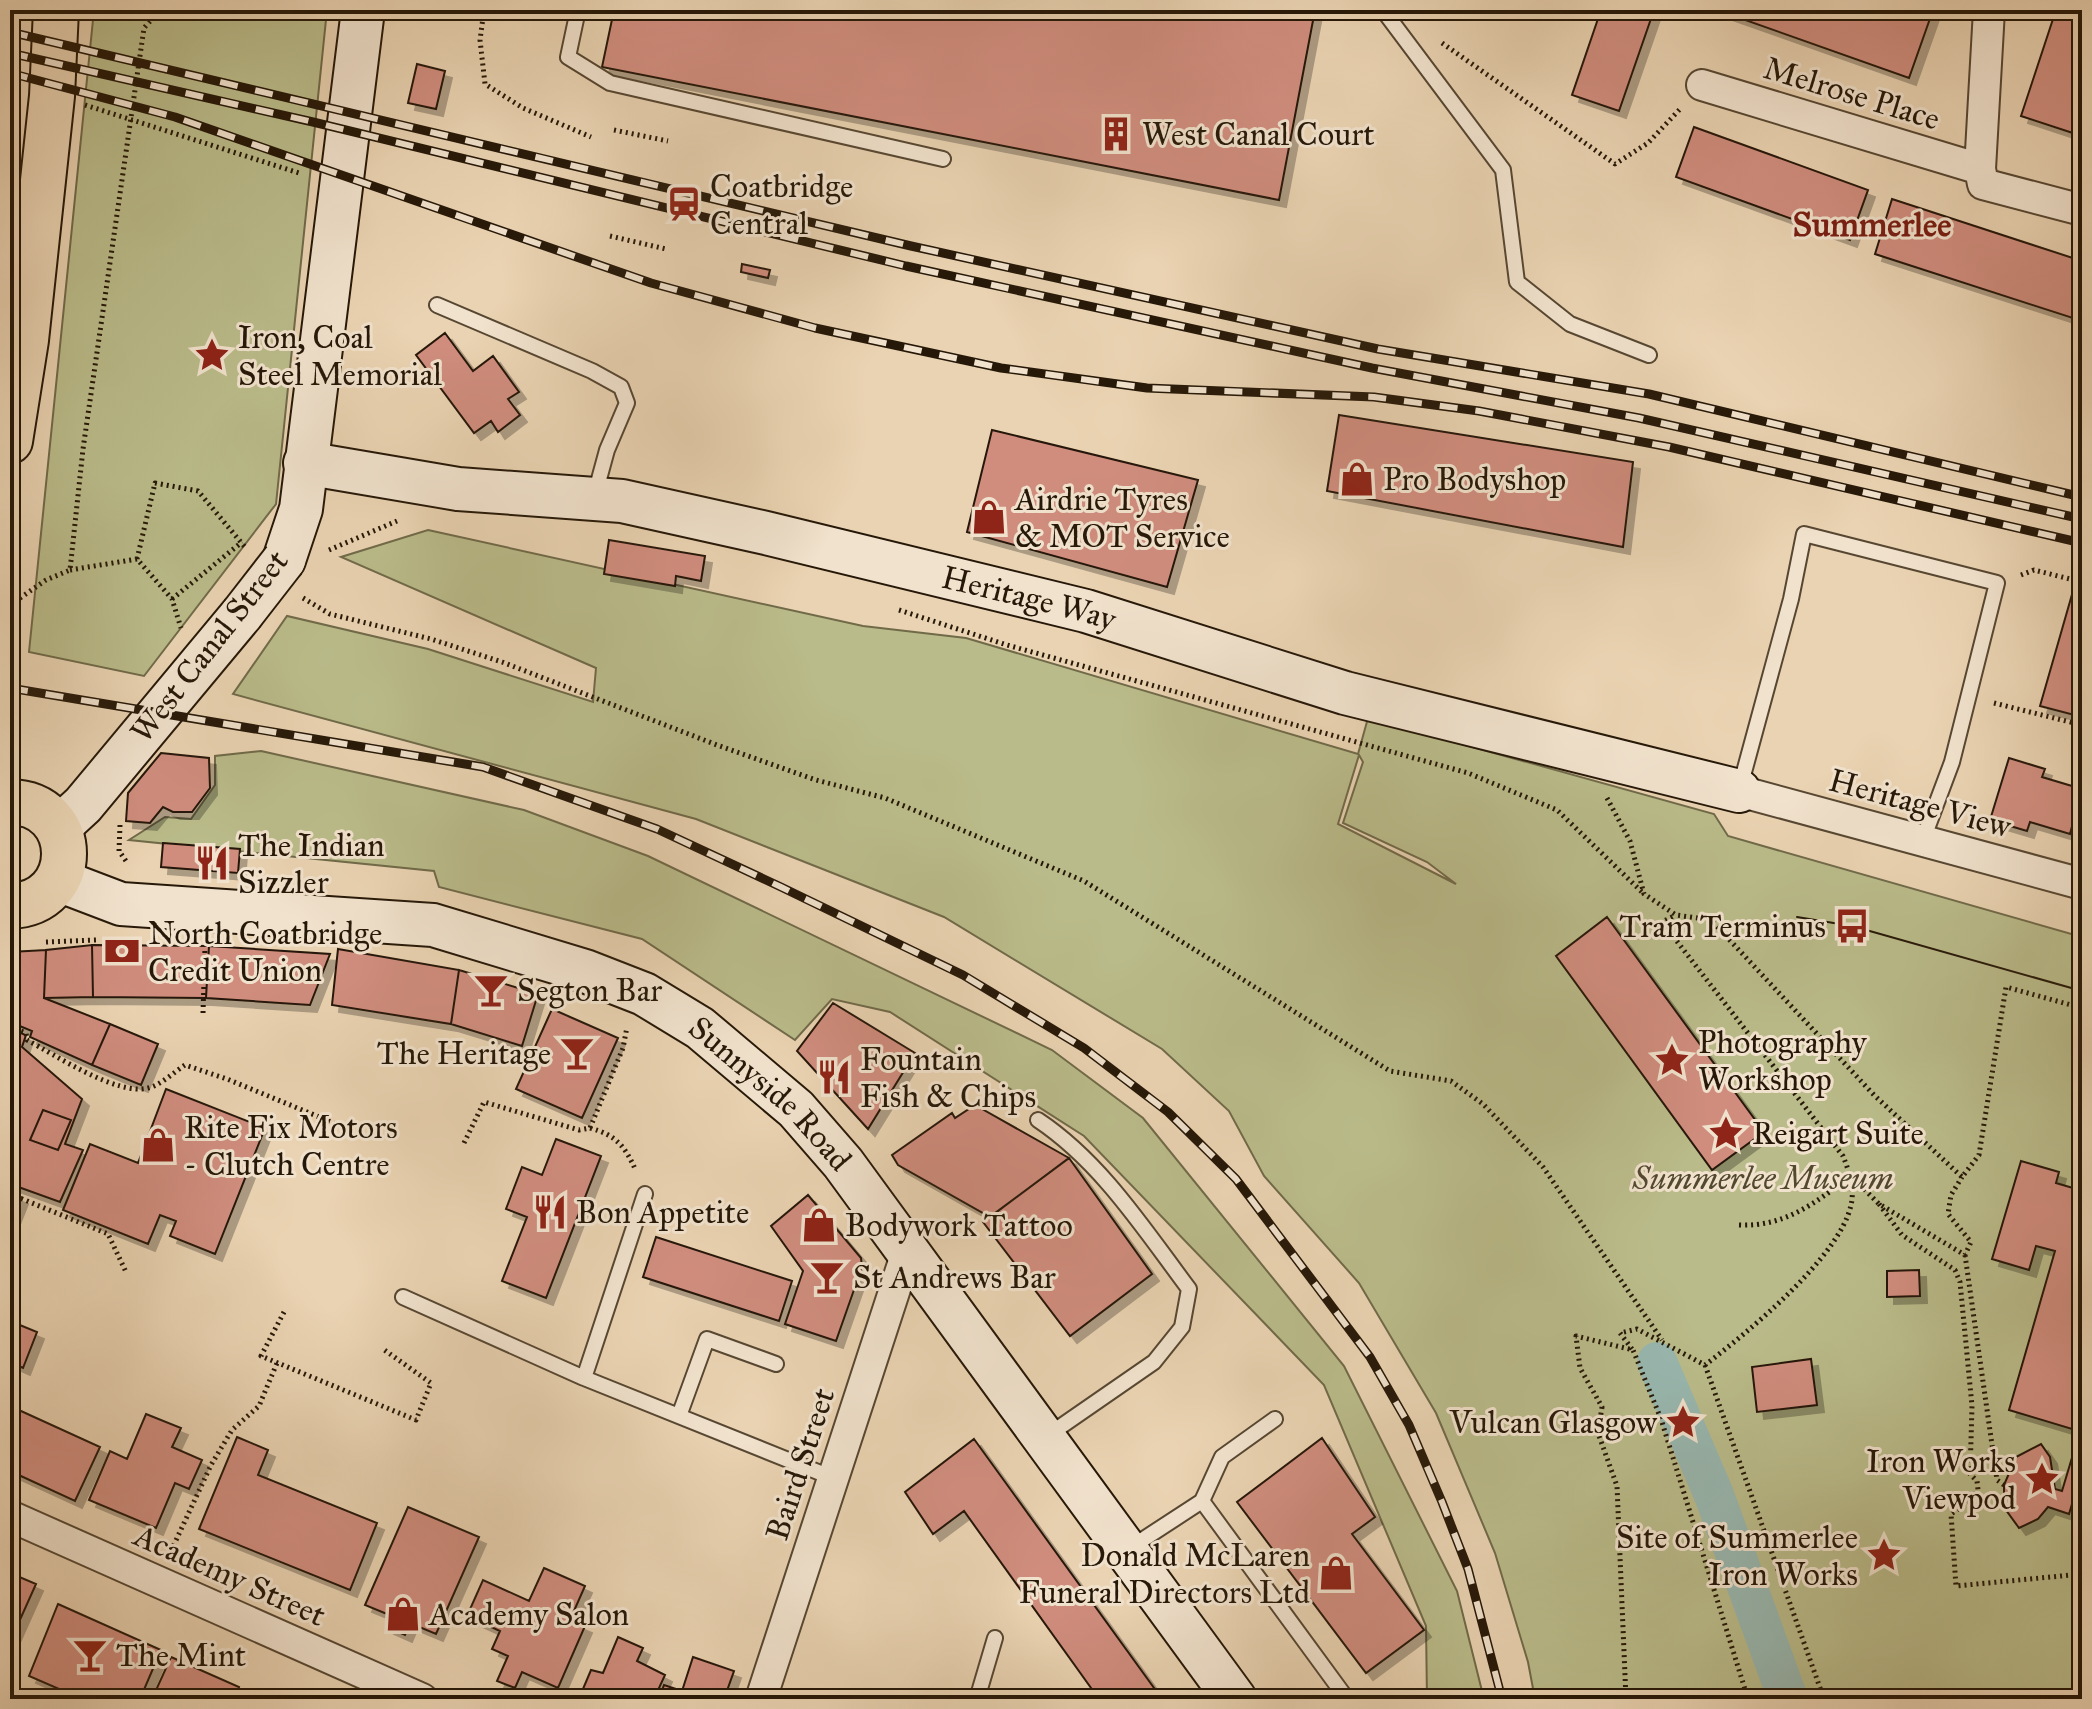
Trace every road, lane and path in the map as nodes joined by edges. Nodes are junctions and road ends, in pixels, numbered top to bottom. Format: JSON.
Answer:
{"nodes":[{"id":1,"x":56,"y":10,"type":"edge"},
{"id":2,"x":160,"y":10,"type":"edge"},
{"id":3,"x":363,"y":10,"type":"edge"},
{"id":4,"x":484,"y":10,"type":"edge"},
{"id":5,"x":578,"y":10,"type":"edge"},
{"id":6,"x":1383,"y":10,"type":"edge"},
{"id":7,"x":1989,"y":10,"type":"edge"},
{"id":8,"x":1435,"y":37,"type":"dead end"},
{"id":9,"x":1702,"y":85,"type":"joint"},
{"id":10,"x":85,"y":105,"type":"dead end"},
{"id":11,"x":614,"y":130,"type":"dead end"},
{"id":12,"x":591,"y":137,"type":"dead end"},
{"id":13,"x":668,"y":141,"type":"dead end"},
{"id":14,"x":943,"y":159,"type":"dead end"},
{"id":15,"x":1980,"y":169,"type":"junction"},
{"id":16,"x":299,"y":173,"type":"dead end"},
{"id":17,"x":2082,"y":210,"type":"edge"},
{"id":18,"x":610,"y":236,"type":"dead end"},
{"id":19,"x":666,"y":249,"type":"dead end"},
{"id":20,"x":437,"y":305,"type":"dead end"},
{"id":21,"x":18,"y":339,"type":"edge"},
{"id":22,"x":1649,"y":355,"type":"dead end"},
{"id":23,"x":10,"y":441,"type":"edge"},
{"id":24,"x":305,"y":463,"type":"junction"},
{"id":25,"x":594,"y":497,"type":"junction"},
{"id":26,"x":411,"y":519,"type":"dead end"},
{"id":27,"x":242,"y":542,"type":"junction"},
{"id":28,"x":137,"y":559,"type":"junction"},
{"id":29,"x":287,"y":564,"type":"junction"},
{"id":30,"x":70,"y":570,"type":"junction"},
{"id":31,"x":2082,"y":582,"type":"edge"},
{"id":32,"x":1997,"y":583,"type":"junction"},
{"id":33,"x":172,"y":599,"type":"junction"},
{"id":34,"x":10,"y":605,"type":"edge"},
{"id":35,"x":890,"y":607,"type":"dead end"},
{"id":36,"x":182,"y":631,"type":"dead end"},
{"id":37,"x":1969,"y":695,"type":"junction"},
{"id":38,"x":2082,"y":725,"type":"edge"},
{"id":39,"x":1603,"y":756,"type":"junction"},
{"id":40,"x":1739,"y":791,"type":"junction"},
{"id":41,"x":26,"y":803,"type":"edge"},
{"id":42,"x":120,"y":821,"type":"dead end"},
{"id":43,"x":1922,"y":842,"type":"junction"},
{"id":44,"x":137,"y":869,"type":"dead end"},
{"id":45,"x":58,"y":880,"type":"junction"},
{"id":46,"x":2082,"y":884,"type":"edge"},
{"id":47,"x":1644,"y":894,"type":"junction"},
{"id":48,"x":10,"y":906,"type":"edge"},
{"id":49,"x":1676,"y":915,"type":"junction"},
{"id":50,"x":205,"y":938,"type":"dead end"},
{"id":51,"x":633,"y":991,"type":"junction"},
{"id":52,"x":2082,"y":1008,"type":"edge"},
{"id":53,"x":203,"y":1013,"type":"dead end"},
{"id":54,"x":10,"y":1027,"type":"edge"},
{"id":55,"x":1038,"y":1120,"type":"dead end"},
{"id":56,"x":346,"y":1128,"type":"dead end"},
{"id":57,"x":590,"y":1128,"type":"junction"},
{"id":58,"x":464,"y":1143,"type":"dead end"},
{"id":59,"x":1851,"y":1176,"type":"junction"},
{"id":60,"x":1962,"y":1177,"type":"junction"},
{"id":61,"x":10,"y":1194,"type":"edge"},
{"id":62,"x":645,"y":1194,"type":"joint"},
{"id":63,"x":1879,"y":1204,"type":"junction"},
{"id":64,"x":1739,"y":1225,"type":"dead end"},
{"id":65,"x":907,"y":1252,"type":"junction"},
{"id":66,"x":1965,"y":1255,"type":"junction"},
{"id":67,"x":126,"y":1272,"type":"dead end"},
{"id":68,"x":403,"y":1297,"type":"dead end"},
{"id":69,"x":284,"y":1312,"type":"dead end"},
{"id":70,"x":1662,"y":1340,"type":"junction"},
{"id":71,"x":383,"y":1349,"type":"dead end"},
{"id":72,"x":1633,"y":1350,"type":"junction"},
{"id":73,"x":277,"y":1363,"type":"junction"},
{"id":74,"x":776,"y":1364,"type":"dead end"},
{"id":75,"x":1705,"y":1365,"type":"junction"},
{"id":76,"x":584,"y":1378,"type":"junction"},
{"id":77,"x":679,"y":1416,"type":"junction"},
{"id":78,"x":1275,"y":1419,"type":"dead end"},
{"id":79,"x":1043,"y":1439,"type":"junction"},
{"id":80,"x":833,"y":1478,"type":"junction"},
{"id":81,"x":2004,"y":1485,"type":"dead end"},
{"id":82,"x":1202,"y":1501,"type":"junction"},
{"id":83,"x":10,"y":1516,"type":"edge"},
{"id":84,"x":1124,"y":1551,"type":"junction"},
{"id":85,"x":2082,"y":1574,"type":"edge"},
{"id":86,"x":156,"y":1582,"type":"junction"},
{"id":87,"x":995,"y":1638,"type":"dead end"},
{"id":88,"x":422,"y":1699,"type":"edge"},
{"id":89,"x":761,"y":1699,"type":"edge"},
{"id":90,"x":977,"y":1699,"type":"edge"},
{"id":91,"x":1235,"y":1699,"type":"edge"},
{"id":92,"x":1347,"y":1699,"type":"edge"},
{"id":93,"x":1626,"y":1699,"type":"edge"},
{"id":94,"x":1748,"y":1699,"type":"edge"},
{"id":95,"x":1824,"y":1699,"type":"edge"}],
"edges":[{"from":1,"to":21,"type":"main road"},
{"from":2,"to":30,"type":"path"},
{"from":3,"to":24,"type":"street","name":"West Canal Street"},
{"from":4,"to":12,"type":"path"},
{"from":5,"to":14,"type":"lane"},
{"from":6,"to":22,"type":"lane"},
{"from":7,"to":15,"type":"street","name":"Melrose Place"},
{"from":8,"to":9,"type":"path"},
{"from":9,"to":15,"type":"street","name":"Melrose Place"},
{"from":10,"to":16,"type":"path","bridge":true},
{"from":11,"to":13,"type":"path"},
{"from":15,"to":17,"type":"street","name":"Melrose Place"},
{"from":18,"to":19,"type":"path"},
{"from":20,"to":25,"type":"lane"},
{"from":21,"to":23,"type":"main road"},
{"from":24,"to":25,"type":"street","name":"Heritage Way"},
{"from":24,"to":29,"type":"street","name":"West Canal Street"},
{"from":25,"to":39,"type":"street","name":"Heritage Way"},
{"from":26,"to":29,"type":"path"},
{"from":27,"to":28,"type":"path"},
{"from":27,"to":29,"type":"path"},
{"from":27,"to":33,"type":"path"},
{"from":28,"to":30,"type":"path"},
{"from":28,"to":33,"type":"path"},
{"from":29,"to":41,"type":"street","name":"West Canal Street","bridge":true},
{"from":29,"to":70,"type":"path"},
{"from":30,"to":34,"type":"path"},
{"from":31,"to":32,"type":"path"},
{"from":32,"to":37,"type":"lane"},
{"from":32,"to":40,"type":"lane"},
{"from":33,"to":36,"type":"path"},
{"from":35,"to":47,"type":"path"},
{"from":37,"to":38,"type":"path"},
{"from":37,"to":43,"type":"lane"},
{"from":39,"to":40,"type":"street","name":"Heritage Way"},
{"from":39,"to":47,"type":"path"},
{"from":40,"to":43,"type":"street","name":"Heritage View"},
{"from":41,"to":45,"type":"main road"},
{"from":42,"to":44,"type":"path"},
{"from":43,"to":46,"type":"street","name":"Heritage View"},
{"from":45,"to":48,"type":"main road"},
{"from":45,"to":51,"type":"street","name":"Sunnyside Road"},
{"from":47,"to":49,"type":"path"},
{"from":49,"to":59,"type":"path"},
{"from":49,"to":60,"type":"path"},
{"from":50,"to":53,"type":"path"},
{"from":51,"to":57,"type":"path"},
{"from":51,"to":65,"type":"street","name":"Sunnyside Road"},
{"from":52,"to":60,"type":"path"},
{"from":54,"to":56,"type":"path"},
{"from":55,"to":79,"type":"lane"},
{"from":57,"to":58,"type":"path"},
{"from":57,"to":62,"type":"path"},
{"from":59,"to":63,"type":"path"},
{"from":59,"to":64,"type":"path"},
{"from":59,"to":75,"type":"path"},
{"from":60,"to":66,"type":"path"},
{"from":61,"to":67,"type":"path"},
{"from":62,"to":76,"type":"lane"},
{"from":63,"to":66,"type":"path"},
{"from":63,"to":85,"type":"path"},
{"from":65,"to":79,"type":"street","name":"Sunnyside Road"},
{"from":65,"to":80,"type":"street","name":"Baird Street"},
{"from":66,"to":81,"type":"path"},
{"from":68,"to":76,"type":"lane"},
{"from":69,"to":73,"type":"path"},
{"from":70,"to":72,"type":"path"},
{"from":70,"to":75,"type":"path"},
{"from":71,"to":73,"type":"path"},
{"from":72,"to":93,"type":"path"},
{"from":72,"to":94,"type":"path"},
{"from":73,"to":86,"type":"path"},
{"from":74,"to":77,"type":"lane"},
{"from":75,"to":95,"type":"path"},
{"from":76,"to":77,"type":"lane"},
{"from":77,"to":80,"type":"lane"},
{"from":78,"to":82,"type":"lane"},
{"from":79,"to":84,"type":"street","name":"Sunnyside Road"},
{"from":80,"to":89,"type":"street","name":"Baird Street"},
{"from":82,"to":84,"type":"lane"},
{"from":82,"to":92,"type":"lane"},
{"from":83,"to":86,"type":"street","name":"Academy Street"},
{"from":84,"to":91,"type":"street","name":"Sunnyside Road"},
{"from":86,"to":88,"type":"street","name":"Academy Street"},
{"from":87,"to":90,"type":"lane"}]}
